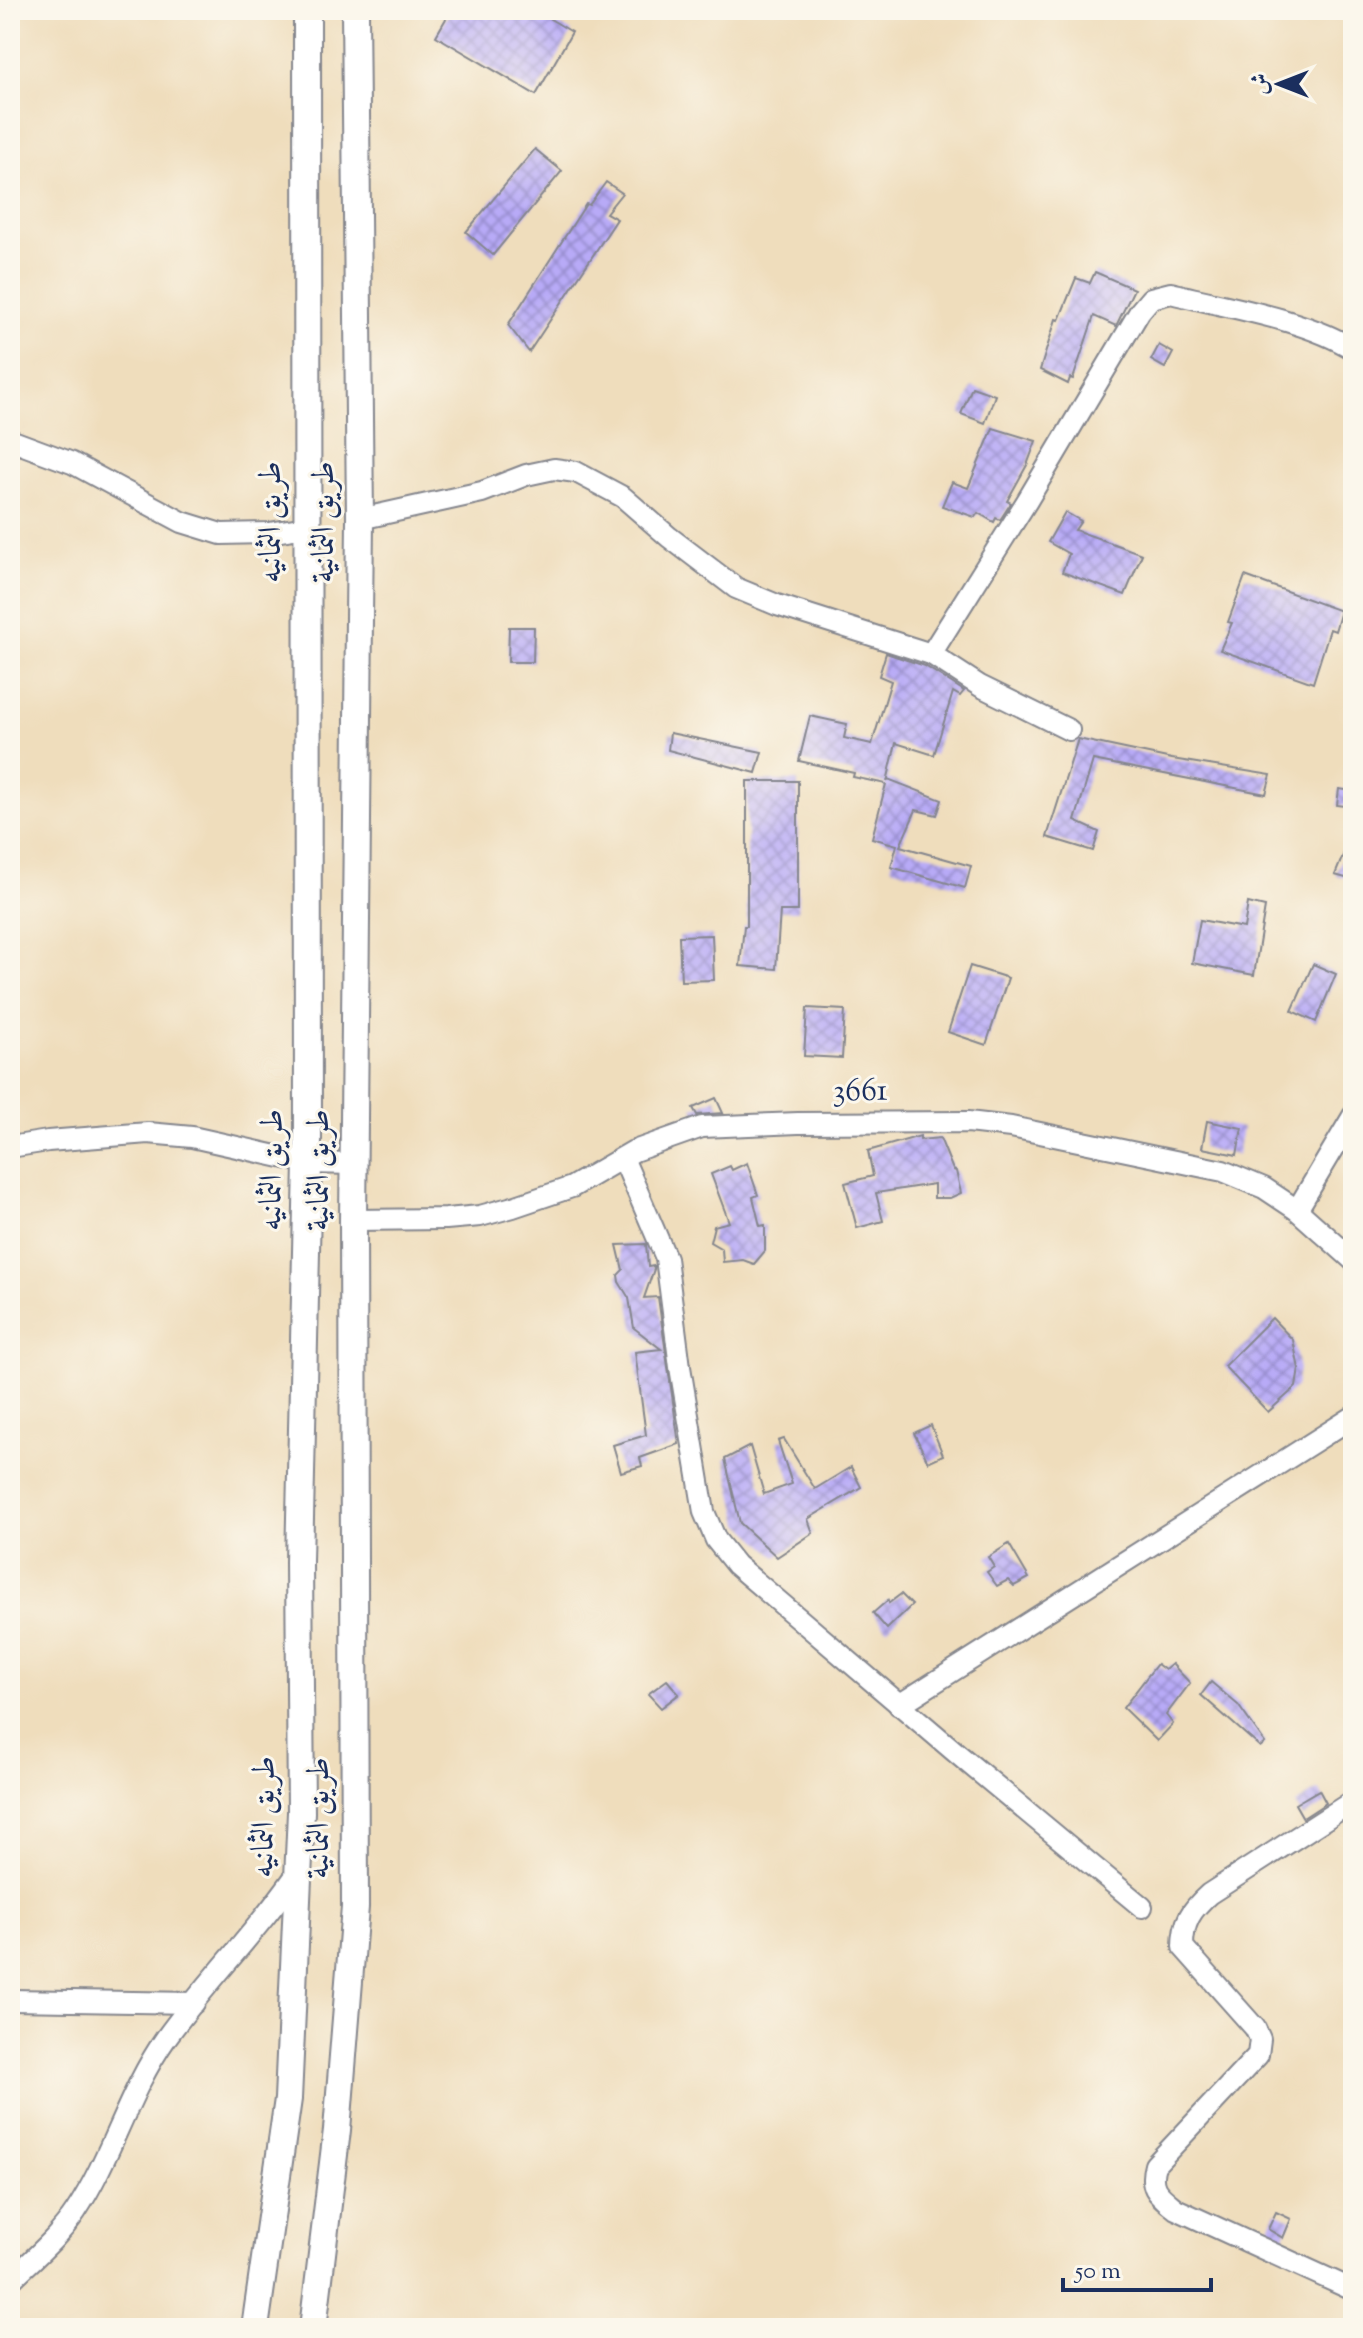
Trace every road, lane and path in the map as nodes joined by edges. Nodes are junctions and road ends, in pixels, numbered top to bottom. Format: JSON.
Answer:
{"nodes":[{"id":1,"x":307,"y":10,"type":"edge"},
{"id":2,"x":355,"y":10,"type":"edge"},
{"id":3,"x":1353,"y":349,"type":"edge"},
{"id":4,"x":10,"y":440,"type":"edge"},
{"id":5,"x":360,"y":519,"type":"junction"},
{"id":6,"x":306,"y":527,"type":"junction"},
{"id":7,"x":931,"y":654,"type":"junction"},
{"id":8,"x":1069,"y":730,"type":"dead end"},
{"id":9,"x":1353,"y":1116,"type":"edge"},
{"id":10,"x":10,"y":1147,"type":"edge"},
{"id":11,"x":623,"y":1158,"type":"junction"},
{"id":12,"x":308,"y":1163,"type":"junction"},
{"id":13,"x":354,"y":1164,"type":"junction"},
{"id":14,"x":1297,"y":1210,"type":"junction"},
{"id":15,"x":353,"y":1220,"type":"junction"},
{"id":16,"x":1353,"y":1260,"type":"edge"},
{"id":17,"x":1353,"y":1417,"type":"edge"},
{"id":18,"x":899,"y":1705,"type":"junction"},
{"id":19,"x":1353,"y":1801,"type":"edge"},
{"id":20,"x":298,"y":1872,"type":"junction"},
{"id":21,"x":1142,"y":1907,"type":"dead end"},
{"id":22,"x":10,"y":2000,"type":"edge"},
{"id":23,"x":194,"y":2003,"type":"junction"},
{"id":24,"x":10,"y":2281,"type":"edge"},
{"id":25,"x":1353,"y":2290,"type":"edge"},
{"id":26,"x":255,"y":2328,"type":"edge"},
{"id":27,"x":313,"y":2328,"type":"edge"}],
"edges":[{"from":1,"to":6,"type":"street","name":"طريق الثمانيه"},
{"from":2,"to":5,"type":"street","name":"طريق الثمانية"},
{"from":3,"to":7,"type":"street"},
{"from":4,"to":6,"type":"street"},
{"from":5,"to":7,"type":"street"},
{"from":5,"to":13,"type":"street","name":"طريق الثمانية"},
{"from":6,"to":12,"type":"street","name":"طريق الثمانيه"},
{"from":7,"to":8,"type":"street"},
{"from":9,"to":14,"type":"street"},
{"from":10,"to":12,"type":"street"},
{"from":11,"to":14,"type":"street","name":"3661"},
{"from":11,"to":15,"type":"street","name":"3661"},
{"from":11,"to":18,"type":"street"},
{"from":12,"to":13,"type":"street"},
{"from":12,"to":20,"type":"street","name":"طريق الثمانيه"},
{"from":13,"to":15,"type":"street","name":"طريق الثمانية"},
{"from":14,"to":16,"type":"street","name":"3661"},
{"from":15,"to":27,"type":"street","name":"طريق الثمانية"},
{"from":17,"to":18,"type":"street"},
{"from":18,"to":21,"type":"street"},
{"from":19,"to":25,"type":"street"},
{"from":20,"to":23,"type":"street"},
{"from":20,"to":26,"type":"street","name":"طريق الثمانيه"},
{"from":22,"to":23,"type":"street"},
{"from":23,"to":24,"type":"street"}]}
